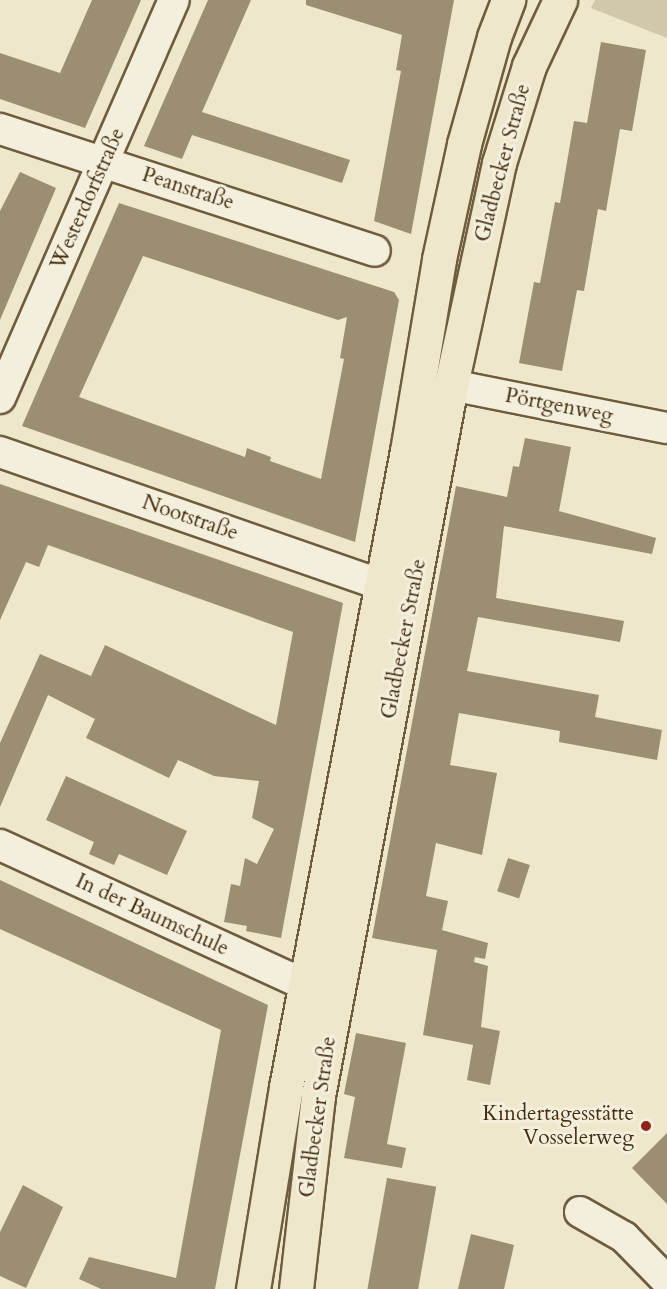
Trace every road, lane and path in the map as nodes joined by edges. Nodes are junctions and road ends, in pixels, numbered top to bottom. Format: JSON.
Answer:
{"nodes":[{"id":1,"x":174,"y":0,"type":"edge"},
{"id":2,"x":508,"y":0,"type":"edge"},
{"id":3,"x":553,"y":2,"type":"edge"},
{"id":4,"x":0,"y":129,"type":"edge"},
{"id":5,"x":104,"y":161,"type":"junction"},
{"id":6,"x":375,"y":251,"type":"dead end"},
{"id":7,"x":451,"y":385,"type":"junction"},
{"id":8,"x":0,"y":398,"type":"edge"},
{"id":9,"x":667,"y":428,"type":"edge"},
{"id":10,"x":0,"y":452,"type":"edge"},
{"id":11,"x":380,"y":584,"type":"junction"},
{"id":12,"x":0,"y":845,"type":"edge"},
{"id":13,"x":304,"y":984,"type":"junction"},
{"id":14,"x":580,"y":1212,"type":"dead end"},
{"id":15,"x":667,"y":1281,"type":"edge"},
{"id":16,"x":254,"y":1289,"type":"edge"},
{"id":17,"x":296,"y":1289,"type":"edge"}],
"edges":[{"from":1,"to":5,"type":"street","name":"Westerdorfstraße"},
{"from":2,"to":11,"type":"main road","name":"Gladbecker Straße"},
{"from":3,"to":7,"type":"main road","name":"Gladbecker Straße"},
{"from":4,"to":5,"type":"street","name":"Peanstraße"},
{"from":5,"to":6,"type":"street","name":"Peanstraße"},
{"from":5,"to":8,"type":"street","name":"Westerdorfstraße"},
{"from":7,"to":9,"type":"street","name":"Pörtgenweg"},
{"from":7,"to":17,"type":"main road","name":"Gladbecker Straße"},
{"from":10,"to":11,"type":"street","name":"Nootstraße"},
{"from":11,"to":13,"type":"main road","name":"Gladbecker Straße"},
{"from":12,"to":13,"type":"street","name":"In der Baumschule"},
{"from":13,"to":16,"type":"main road","name":"Gladbecker Straße"},
{"from":14,"to":15,"type":"street"}]}
